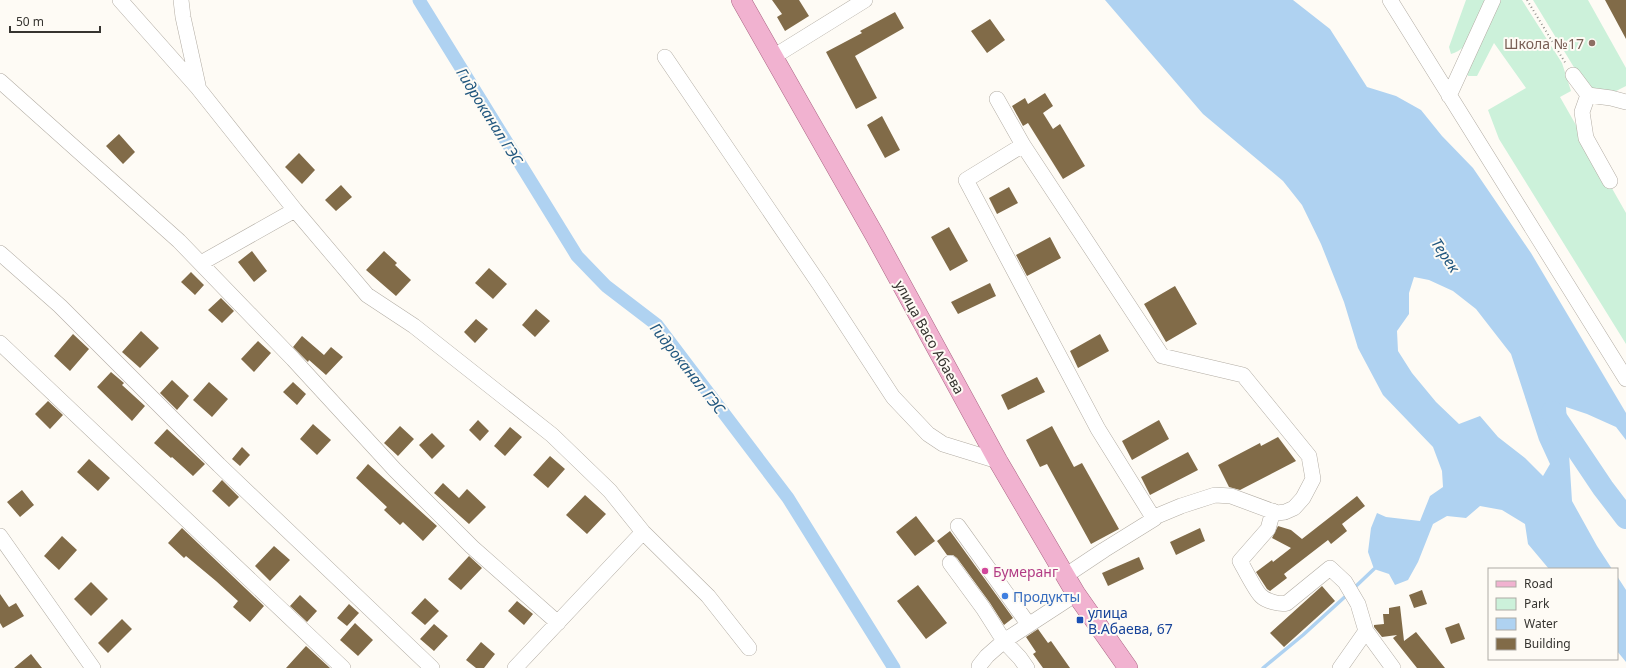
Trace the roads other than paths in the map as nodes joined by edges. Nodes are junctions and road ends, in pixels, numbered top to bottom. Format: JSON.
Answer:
{"nodes":[{"id":1,"x":120,"y":0,"type":"edge"},
{"id":2,"x":181,"y":0,"type":"edge"},
{"id":3,"x":741,"y":0,"type":"edge"},
{"id":4,"x":865,"y":0,"type":"edge"},
{"id":5,"x":1390,"y":0,"type":"edge"},
{"id":6,"x":1492,"y":0,"type":"edge"},
{"id":7,"x":665,"y":57,"type":"dead end"},
{"id":8,"x":773,"y":57,"type":"junction"},
{"id":9,"x":1573,"y":75,"type":"road end"},
{"id":10,"x":0,"y":81,"type":"edge"},
{"id":11,"x":198,"y":88,"type":"junction"},
{"id":12,"x":1449,"y":96,"type":"junction"},
{"id":13,"x":1588,"y":96,"type":"junction"},
{"id":14,"x":997,"y":99,"type":"dead end"},
{"id":15,"x":1626,"y":102,"type":"edge"},
{"id":16,"x":1023,"y":145,"type":"junction"},
{"id":17,"x":1610,"y":181,"type":"dead end"},
{"id":18,"x":295,"y":210,"type":"junction"},
{"id":19,"x":0,"y":253,"type":"edge"},
{"id":20,"x":201,"y":263,"type":"junction"},
{"id":21,"x":0,"y":343,"type":"edge"},
{"id":22,"x":1626,"y":379,"type":"edge"},
{"id":23,"x":998,"y":461,"type":"junction"},
{"id":24,"x":1273,"y":511,"type":"junction"},
{"id":25,"x":1154,"y":520,"type":"junction"},
{"id":26,"x":958,"y":526,"type":"dead end"},
{"id":27,"x":643,"y":532,"type":"junction"},
{"id":28,"x":0,"y":536,"type":"edge"},
{"id":29,"x":950,"y":563,"type":"dead end"},
{"id":30,"x":1065,"y":576,"type":"junction"},
{"id":31,"x":1076,"y":594,"type":"junction"},
{"id":32,"x":558,"y":623,"type":"junction"},
{"id":33,"x":1029,"y":625,"type":"junction"},
{"id":34,"x":1366,"y":631,"type":"junction"},
{"id":35,"x":1004,"y":641,"type":"junction"},
{"id":36,"x":749,"y":648,"type":"dead end"},
{"id":37,"x":93,"y":668,"type":"edge"},
{"id":38,"x":343,"y":668,"type":"edge"},
{"id":39,"x":432,"y":668,"type":"edge"},
{"id":40,"x":515,"y":668,"type":"edge"},
{"id":41,"x":980,"y":668,"type":"edge"},
{"id":42,"x":1027,"y":668,"type":"edge"},
{"id":43,"x":1128,"y":668,"type":"edge"},
{"id":44,"x":1340,"y":668,"type":"edge"},
{"id":45,"x":1393,"y":668,"type":"edge"}],
"edges":[{"from":1,"to":11,"type":"street"},
{"from":2,"to":11,"type":"street"},
{"from":3,"to":8,"type":"main road","name":"улица Васо Абаева"},
{"from":4,"to":8,"type":"street"},
{"from":5,"to":12,"type":"street"},
{"from":6,"to":12,"type":"street"},
{"from":7,"to":23,"type":"street"},
{"from":8,"to":23,"type":"main road","name":"улица Васо Абаева"},
{"from":9,"to":13,"type":"street"},
{"from":10,"to":20,"type":"street"},
{"from":11,"to":18,"type":"street"},
{"from":12,"to":22,"type":"street"},
{"from":13,"to":15,"type":"street"},
{"from":13,"to":17,"type":"street"},
{"from":14,"to":16,"type":"street"},
{"from":16,"to":24,"type":"street"},
{"from":16,"to":25,"type":"street"},
{"from":18,"to":20,"type":"street"},
{"from":18,"to":27,"type":"street"},
{"from":19,"to":39,"type":"street"},
{"from":20,"to":32,"type":"street"},
{"from":21,"to":38,"type":"street"},
{"from":23,"to":30,"type":"main road","name":"улица Васо Абаева"},
{"from":24,"to":25,"type":"street"},
{"from":24,"to":34,"type":"street"},
{"from":25,"to":30,"type":"street"},
{"from":26,"to":33,"type":"street"},
{"from":27,"to":32,"type":"street"},
{"from":27,"to":36,"type":"street"},
{"from":28,"to":37,"type":"street"},
{"from":29,"to":35,"type":"street"},
{"from":30,"to":31,"type":"main road","name":"улица Васо Абаева"},
{"from":31,"to":33,"type":"street"},
{"from":31,"to":43,"type":"main road","name":"улица Васо Абаева"},
{"from":32,"to":40,"type":"street"},
{"from":33,"to":35,"type":"street"},
{"from":34,"to":44,"type":"street"},
{"from":34,"to":45,"type":"street"},
{"from":35,"to":41,"type":"street"},
{"from":35,"to":42,"type":"street"}]}
